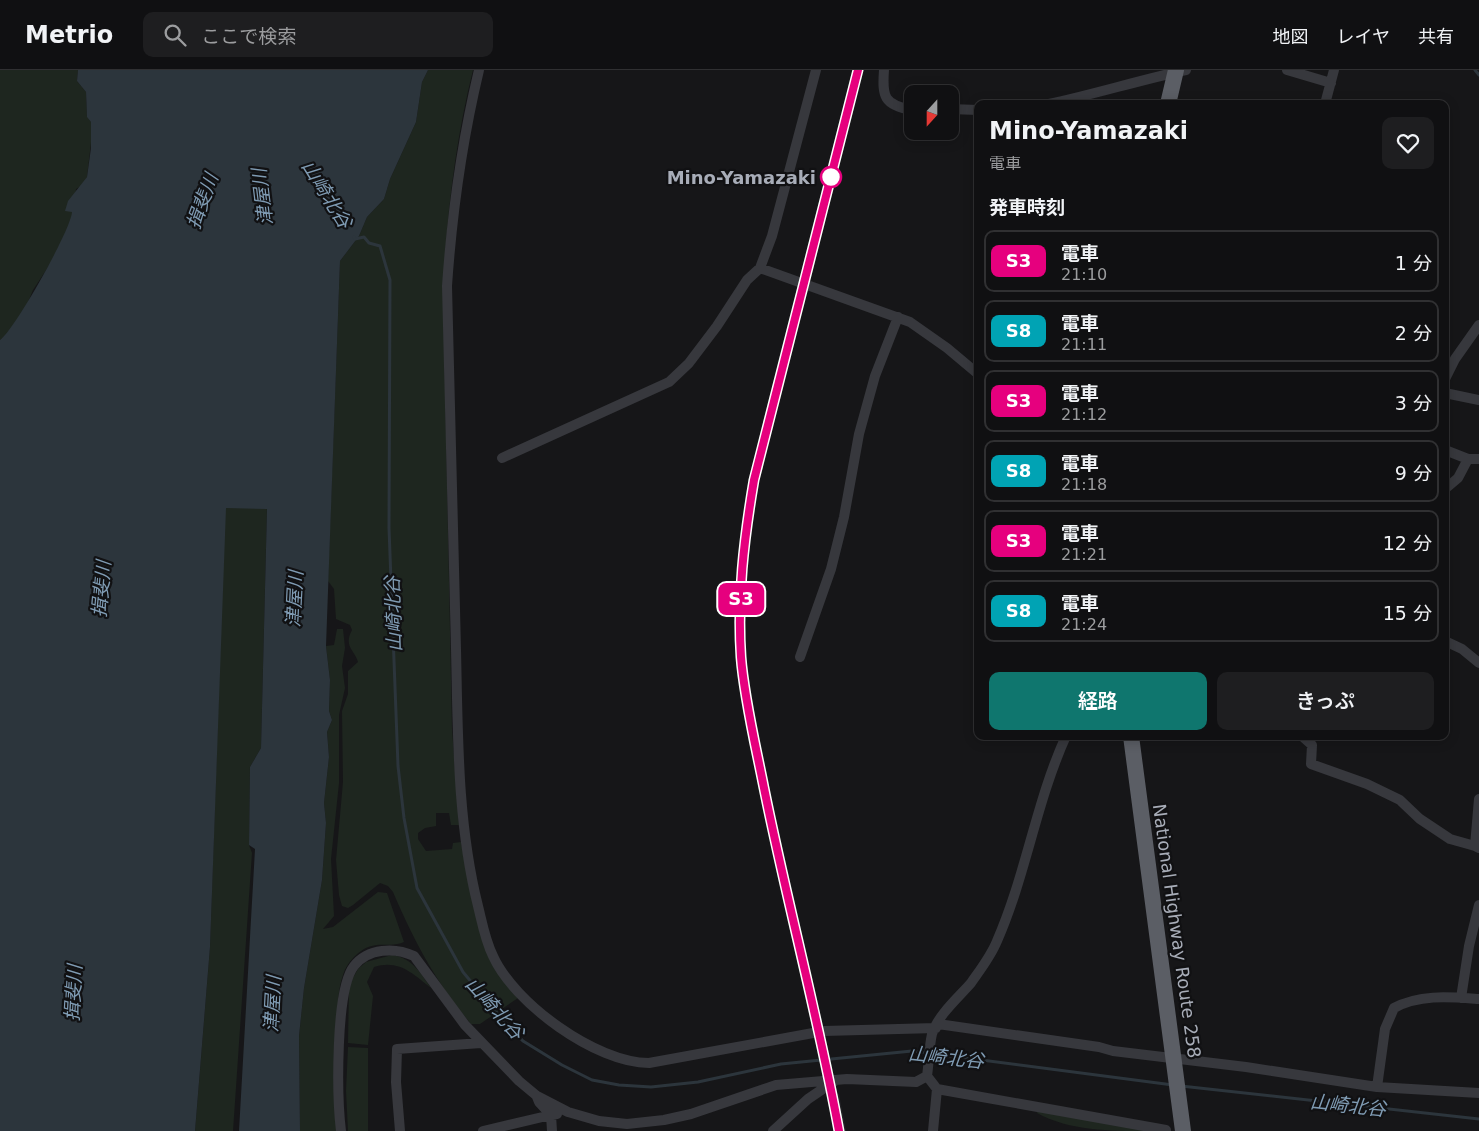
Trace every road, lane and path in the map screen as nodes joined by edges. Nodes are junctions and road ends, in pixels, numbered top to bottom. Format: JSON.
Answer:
{"nodes":[{"id":1,"x":479,"y":70,"type":"edge"},
{"id":2,"x":816,"y":70,"type":"edge"},
{"id":3,"x":884,"y":70,"type":"edge"},
{"id":4,"x":1287,"y":70,"type":"edge"},
{"id":5,"x":1334,"y":70,"type":"edge"},
{"id":6,"x":1179,"y":71,"type":"edge"},
{"id":7,"x":1330,"y":83,"type":"junction"},
{"id":8,"x":1068,"y":100,"type":"edge"},
{"id":9,"x":1169,"y":100,"type":"edge"},
{"id":10,"x":1326,"y":100,"type":"edge"},
{"id":11,"x":904,"y":106,"type":"edge"},
{"id":12,"x":959,"y":109,"type":"edge"},
{"id":13,"x":974,"y":110,"type":"edge"},
{"id":14,"x":760,"y":268,"type":"junction"},
{"id":15,"x":898,"y":317,"type":"junction"},
{"id":16,"x":1479,"y":325,"type":"edge"},
{"id":17,"x":974,"y":371,"type":"edge"},
{"id":18,"x":1449,"y":371,"type":"edge"},
{"id":19,"x":1449,"y":394,"type":"edge"},
{"id":20,"x":1479,"y":400,"type":"edge"},
{"id":21,"x":1449,"y":452,"type":"edge"},
{"id":22,"x":502,"y":458,"type":"dead end"},
{"id":23,"x":1468,"y":459,"type":"junction"},
{"id":24,"x":1479,"y":459,"type":"edge"},
{"id":25,"x":1449,"y":485,"type":"edge"},
{"id":26,"x":1449,"y":643,"type":"edge"},
{"id":27,"x":800,"y":657,"type":"dead end"},
{"id":28,"x":1479,"y":663,"type":"edge"},
{"id":29,"x":1064,"y":740,"type":"edge"},
{"id":30,"x":1132,"y":740,"type":"edge"},
{"id":31,"x":1306,"y":740,"type":"edge"},
{"id":32,"x":1479,"y":799,"type":"edge"},
{"id":33,"x":1477,"y":847,"type":"edge"},
{"id":34,"x":1479,"y":905,"type":"edge"},
{"id":35,"x":1461,"y":998,"type":"junction"},
{"id":36,"x":1479,"y":999,"type":"edge"},
{"id":37,"x":935,"y":1028,"type":"junction"},
{"id":38,"x":481,"y":1043,"type":"junction"},
{"id":39,"x":1174,"y":1063,"type":"junction"},
{"id":40,"x":927,"y":1076,"type":"junction"},
{"id":41,"x":837,"y":1079,"type":"junction"},
{"id":42,"x":1377,"y":1087,"type":"junction"},
{"id":43,"x":937,"y":1089,"type":"junction"},
{"id":44,"x":1479,"y":1093,"type":"edge"},
{"id":45,"x":537,"y":1096,"type":"junction"},
{"id":46,"x":568,"y":1112,"type":"junction"},
{"id":47,"x":551,"y":1115,"type":"junction"},
{"id":48,"x":340,"y":1131,"type":"edge"},
{"id":49,"x":400,"y":1131,"type":"edge"},
{"id":50,"x":483,"y":1131,"type":"edge"},
{"id":51,"x":552,"y":1131,"type":"edge"},
{"id":52,"x":773,"y":1131,"type":"edge"},
{"id":53,"x":933,"y":1131,"type":"edge"},
{"id":54,"x":1174,"y":1131,"type":"edge"}],
"edges":[{"from":1,"to":37,"type":"street"},
{"from":2,"to":14,"type":"street"},
{"from":3,"to":11,"type":"street"},
{"from":4,"to":7,"type":"street"},
{"from":5,"to":7,"type":"street"},
{"from":6,"to":8,"type":"street"},
{"from":6,"to":9,"type":"highway"},
{"from":7,"to":10,"type":"street"},
{"from":12,"to":13,"type":"street"},
{"from":14,"to":15,"type":"street"},
{"from":14,"to":22,"type":"street"},
{"from":15,"to":17,"type":"street"},
{"from":15,"to":27,"type":"street"},
{"from":16,"to":18,"type":"street"},
{"from":19,"to":20,"type":"street"},
{"from":21,"to":23,"type":"street"},
{"from":23,"to":24,"type":"street"},
{"from":23,"to":25,"type":"street"},
{"from":26,"to":28,"type":"street"},
{"from":29,"to":37,"type":"street"},
{"from":30,"to":39,"type":"highway","name":"National Highway Route 258"},
{"from":31,"to":33,"type":"street"},
{"from":32,"to":33,"type":"street"},
{"from":34,"to":35,"type":"street"},
{"from":35,"to":36,"type":"street"},
{"from":35,"to":42,"type":"street"},
{"from":37,"to":39,"type":"street"},
{"from":37,"to":40,"type":"street"},
{"from":38,"to":45,"type":"street"},
{"from":38,"to":48,"type":"street"},
{"from":38,"to":49,"type":"street"},
{"from":39,"to":42,"type":"street"},
{"from":39,"to":54,"type":"highway","name":"National Highway Route 258"},
{"from":40,"to":41,"type":"street"},
{"from":40,"to":43,"type":"street"},
{"from":41,"to":46,"type":"street"},
{"from":41,"to":52,"type":"street"},
{"from":42,"to":44,"type":"street"},
{"from":43,"to":53,"type":"street"},
{"from":43,"to":54,"type":"street"},
{"from":45,"to":46,"type":"street"},
{"from":45,"to":47,"type":"street"},
{"from":46,"to":47,"type":"street"},
{"from":47,"to":50,"type":"street"},
{"from":47,"to":51,"type":"street"}]}
